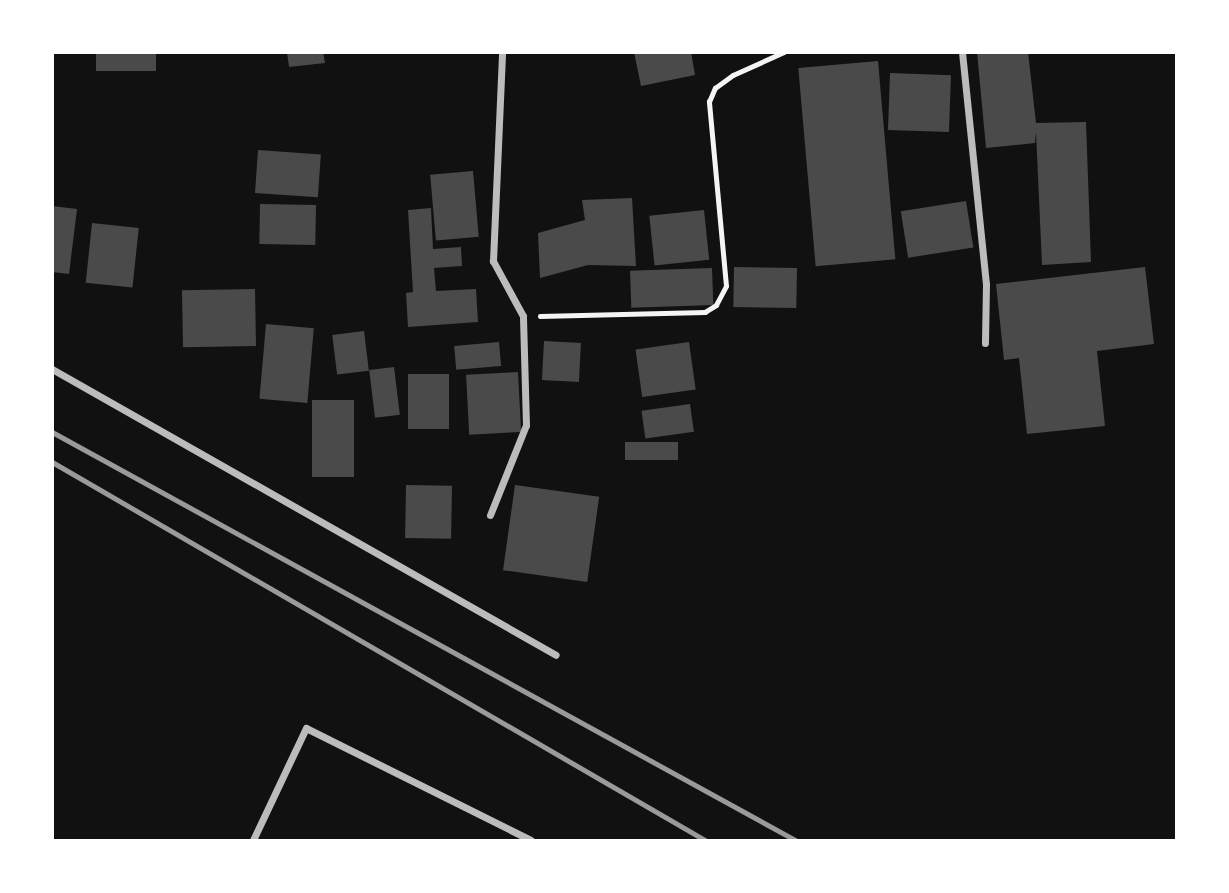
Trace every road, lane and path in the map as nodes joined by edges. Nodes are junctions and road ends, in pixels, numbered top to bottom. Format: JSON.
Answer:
{"nodes":[{"id":1,"x":502,"y":52,"type":"edge"},
{"id":2,"x":784,"y":52,"type":"edge"},
{"id":3,"x":962,"y":52,"type":"edge"},
{"id":4,"x":523,"y":316,"type":"junction"},
{"id":5,"x":985,"y":343,"type":"dead end"},
{"id":6,"x":52,"y":369,"type":"edge"},
{"id":7,"x":490,"y":516,"type":"dead end"},
{"id":8,"x":556,"y":655,"type":"dead end"},
{"id":9,"x":253,"y":841,"type":"edge"},
{"id":10,"x":531,"y":841,"type":"edge"}],
"edges":[{"from":1,"to":4,"type":"street"},
{"from":2,"to":4,"type":"path"},
{"from":3,"to":5,"type":"street"},
{"from":4,"to":7,"type":"street"},
{"from":6,"to":8,"type":"street"},
{"from":9,"to":10,"type":"street"}]}
